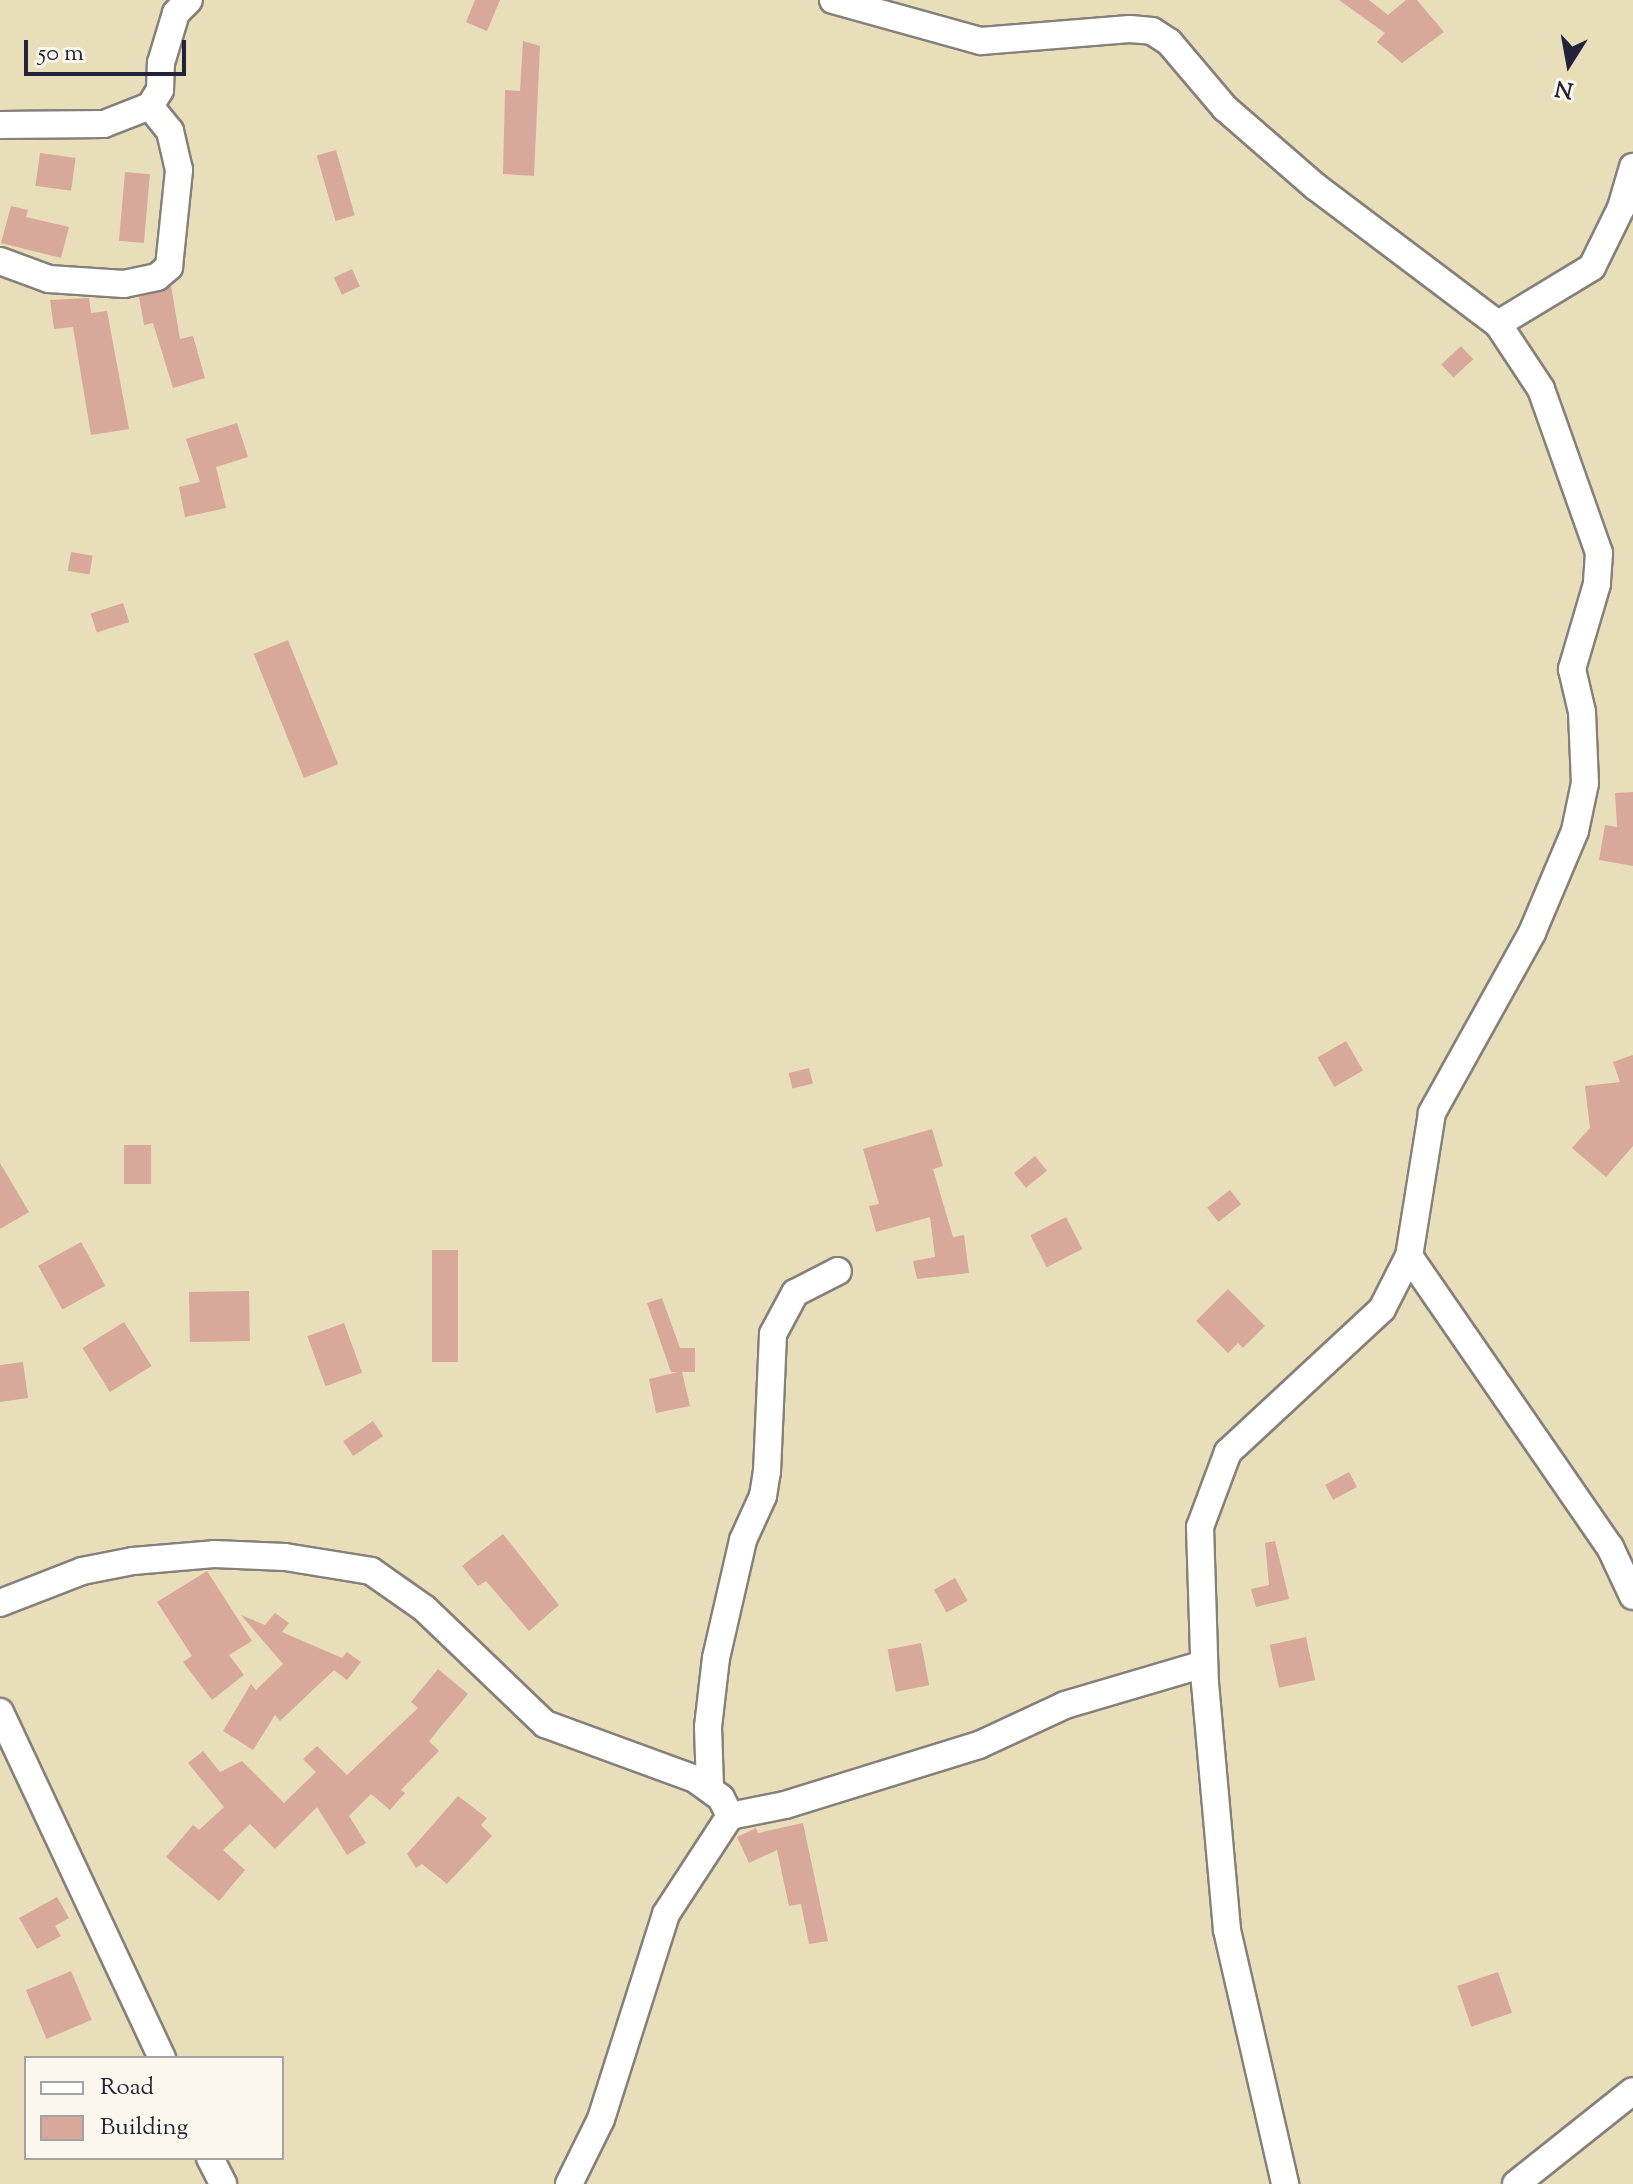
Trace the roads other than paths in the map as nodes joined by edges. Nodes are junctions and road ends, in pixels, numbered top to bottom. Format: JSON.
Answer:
{"nodes":[{"id":1,"x":189,"y":0,"type":"edge"},
{"id":2,"x":833,"y":0,"type":"edge"},
{"id":3,"x":150,"y":106,"type":"junction"},
{"id":4,"x":0,"y":125,"type":"edge"},
{"id":5,"x":1633,"y":167,"type":"edge"},
{"id":6,"x":0,"y":261,"type":"edge"},
{"id":7,"x":1498,"y":324,"type":"junction"},
{"id":8,"x":1409,"y":1256,"type":"junction"},
{"id":9,"x":838,"y":1271,"type":"dead end"},
{"id":10,"x":1633,"y":1596,"type":"edge"},
{"id":11,"x":0,"y":1603,"type":"edge"},
{"id":12,"x":1204,"y":1664,"type":"junction"},
{"id":13,"x":0,"y":1712,"type":"edge"},
{"id":14,"x":710,"y":1787,"type":"junction"},
{"id":15,"x":730,"y":1816,"type":"junction"},
{"id":16,"x":161,"y":2056,"type":"edge"},
{"id":17,"x":1633,"y":2091,"type":"edge"},
{"id":18,"x":211,"y":2160,"type":"edge"},
{"id":19,"x":223,"y":2184,"type":"edge"},
{"id":20,"x":569,"y":2184,"type":"edge"},
{"id":21,"x":1285,"y":2184,"type":"edge"},
{"id":22,"x":1516,"y":2184,"type":"edge"}],
"edges":[{"from":1,"to":3,"type":"street"},
{"from":2,"to":7,"type":"street"},
{"from":3,"to":4,"type":"street"},
{"from":3,"to":6,"type":"street"},
{"from":5,"to":7,"type":"street"},
{"from":7,"to":8,"type":"street"},
{"from":8,"to":10,"type":"street"},
{"from":8,"to":12,"type":"street"},
{"from":9,"to":14,"type":"street"},
{"from":11,"to":14,"type":"street"},
{"from":12,"to":15,"type":"street"},
{"from":12,"to":21,"type":"street"},
{"from":13,"to":16,"type":"street"},
{"from":14,"to":15,"type":"street"},
{"from":15,"to":20,"type":"street"},
{"from":17,"to":22,"type":"street"},
{"from":18,"to":19,"type":"street"}]}
